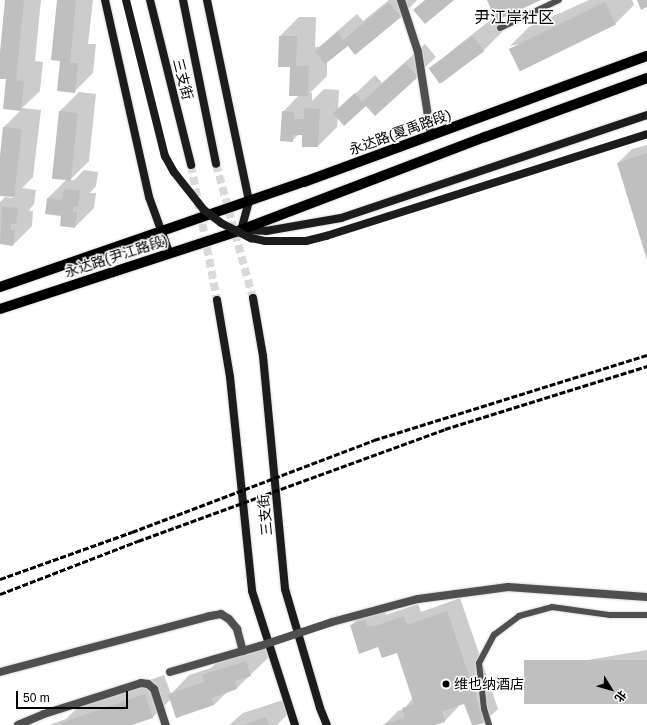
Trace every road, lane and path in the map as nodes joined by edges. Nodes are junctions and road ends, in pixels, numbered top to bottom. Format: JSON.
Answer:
{"nodes":[{"id":1,"x":106,"y":0,"type":"edge"},
{"id":2,"x":126,"y":0,"type":"edge"},
{"id":3,"x":150,"y":0,"type":"edge"},
{"id":4,"x":183,"y":0,"type":"edge"},
{"id":5,"x":207,"y":0,"type":"edge"},
{"id":6,"x":401,"y":0,"type":"edge"},
{"id":7,"x":559,"y":0,"type":"edge"},
{"id":8,"x":500,"y":28,"type":"dead end"},
{"id":9,"x":647,"y":56,"type":"edge"},
{"id":10,"x":647,"y":78,"type":"edge"},
{"id":11,"x":647,"y":115,"type":"edge"},
{"id":12,"x":647,"y":134,"type":"edge"},
{"id":13,"x":431,"y":135,"type":"junction"},
{"id":14,"x":216,"y":164,"type":"tunnel mouth"},
{"id":15,"x":191,"y":165,"type":"tunnel mouth"},
{"id":16,"x":249,"y":201,"type":"junction"},
{"id":17,"x":241,"y":230,"type":"junction"},
{"id":18,"x":162,"y":231,"type":"junction"},
{"id":19,"x":169,"y":252,"type":"junction"},
{"id":20,"x":0,"y":287,"type":"edge"},
{"id":21,"x":253,"y":298,"type":"tunnel mouth"},
{"id":22,"x":217,"y":300,"type":"tunnel mouth"},
{"id":23,"x":0,"y":309,"type":"edge"},
{"id":24,"x":647,"y":597,"type":"edge"},
{"id":25,"x":647,"y":614,"type":"edge"},
{"id":26,"x":243,"y":651,"type":"junction"},
{"id":27,"x":0,"y":672,"type":"edge"},
{"id":28,"x":170,"y":672,"type":"dead end"},
{"id":29,"x":18,"y":725,"type":"edge"},
{"id":30,"x":166,"y":725,"type":"edge"},
{"id":31,"x":295,"y":725,"type":"edge"},
{"id":32,"x":327,"y":725,"type":"edge"},
{"id":33,"x":489,"y":725,"type":"edge"}],
"edges":[{"from":1,"to":18,"type":"main road"},
{"from":2,"to":12,"type":"main road","bridge":true},
{"from":3,"to":15,"type":"main road","name":"三支街"},
{"from":4,"to":14,"type":"main road","name":"三支街"},
{"from":5,"to":16,"type":"main road"},
{"from":6,"to":13,"type":"street"},
{"from":7,"to":8,"type":"lane"},
{"from":9,"to":13,"type":"main road","name":"永达路(夏禹路段)"},
{"from":10,"to":17,"type":"main road"},
{"from":11,"to":17,"type":"main road"},
{"from":13,"to":16,"type":"main road","name":"永达路(夏禹路段)"},
{"from":16,"to":17,"type":"main road"},
{"from":16,"to":18,"type":"main road","name":"永达路(夏禹路段)"},
{"from":17,"to":19,"type":"main road","name":"永达路(尹江路段)"},
{"from":18,"to":19,"type":"main road"},
{"from":18,"to":20,"type":"main road","name":"永达路(尹江路段)"},
{"from":19,"to":23,"type":"main road","name":"永达路(尹江路段)"},
{"from":21,"to":32,"type":"main road","name":"三支街"},
{"from":22,"to":31,"type":"main road","name":"三支街"},
{"from":24,"to":26,"type":"street","bridge":true},
{"from":25,"to":33,"type":"lane"},
{"from":26,"to":27,"type":"street"},
{"from":26,"to":28,"type":"street"},
{"from":29,"to":30,"type":"street"}]}
